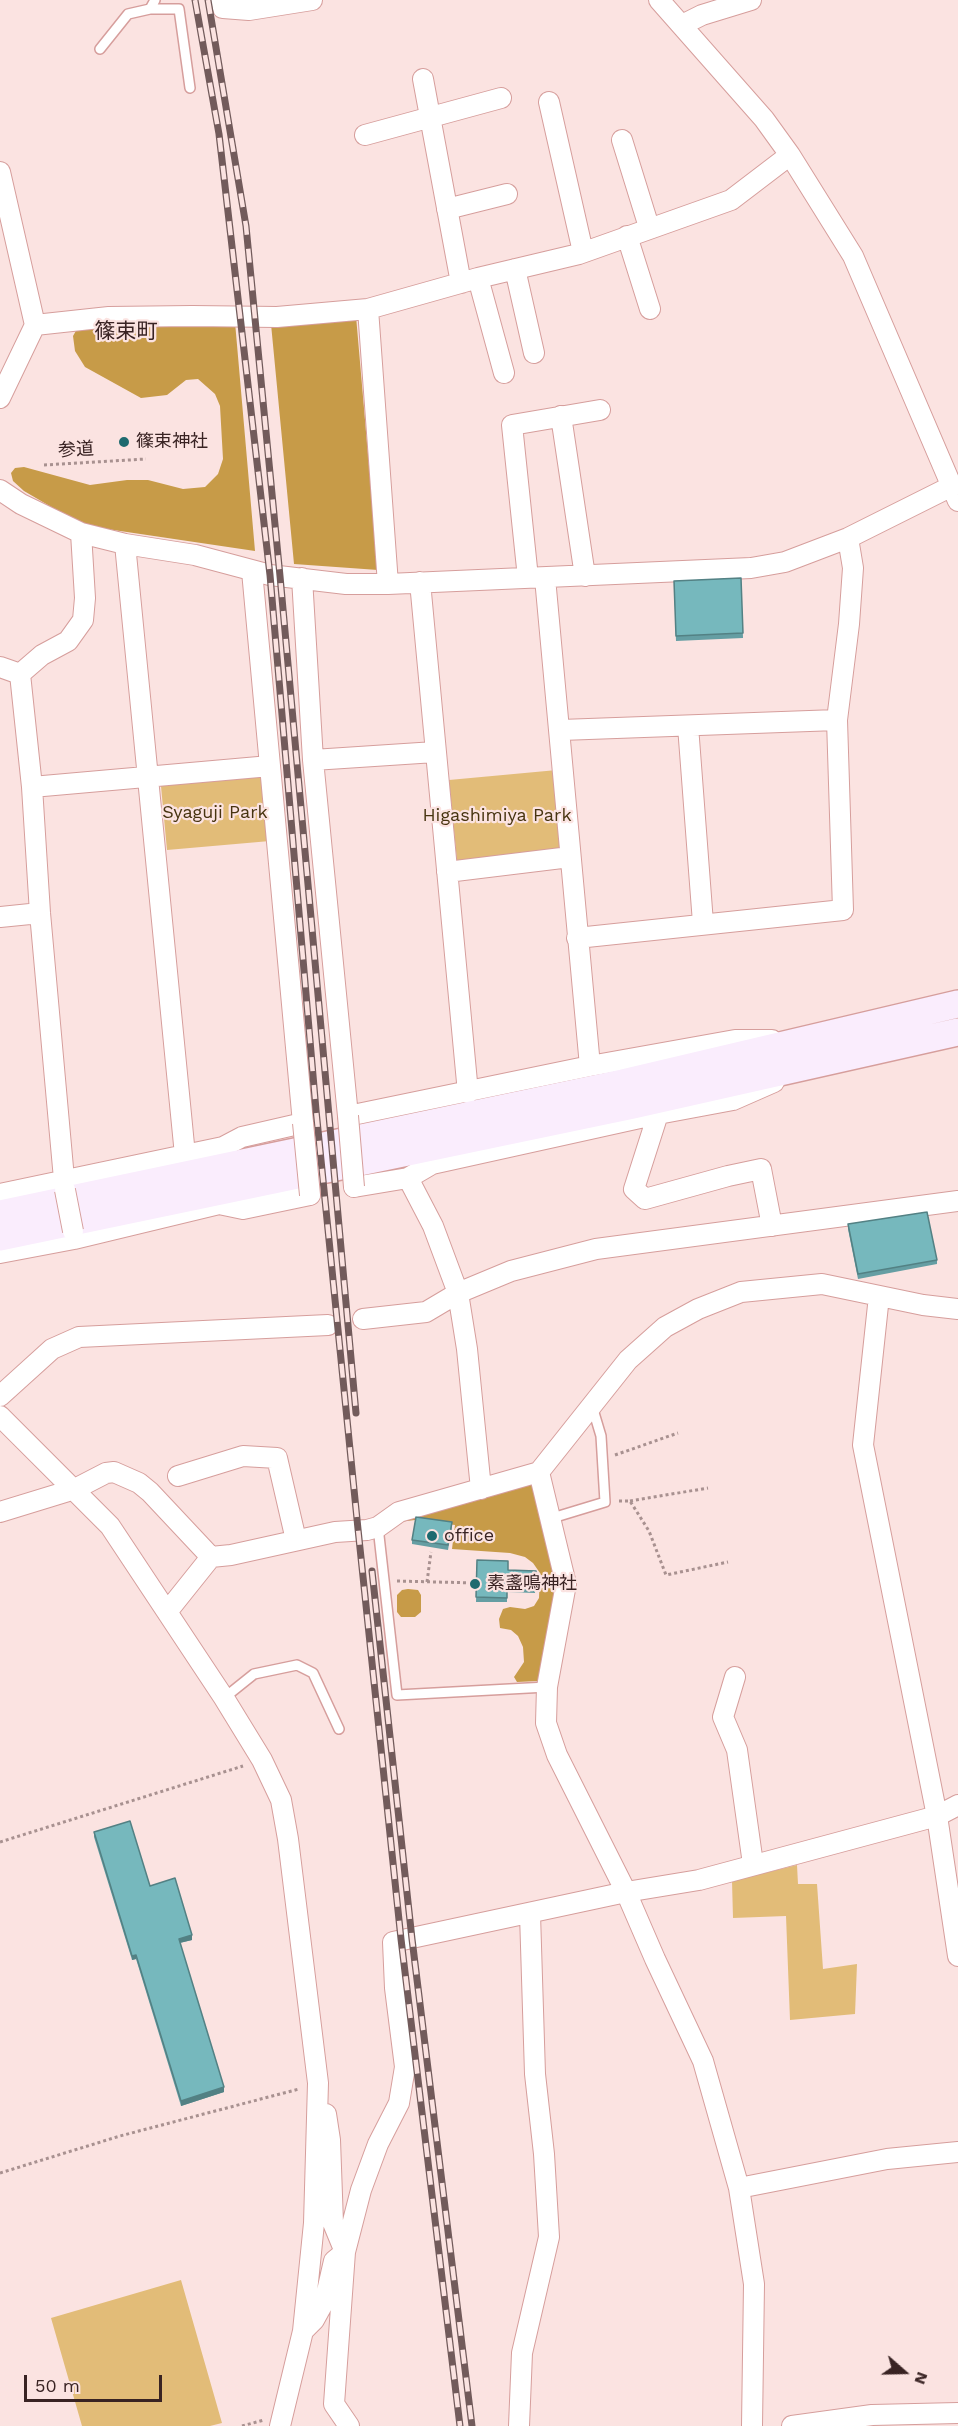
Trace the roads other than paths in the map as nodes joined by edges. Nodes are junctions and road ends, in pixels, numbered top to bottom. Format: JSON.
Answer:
{"nodes":[{"id":1,"x":221,"y":0,"type":"edge"},
{"id":2,"x":312,"y":0,"type":"edge"},
{"id":3,"x":659,"y":0,"type":"edge"},
{"id":4,"x":751,"y":0,"type":"edge"},
{"id":5,"x":152,"y":4,"type":"edge"},
{"id":6,"x":682,"y":25,"type":"junction"},
{"id":7,"x":100,"y":49,"type":"dead end"},
{"id":8,"x":423,"y":79,"type":"dead end"},
{"id":9,"x":190,"y":88,"type":"dead end"},
{"id":10,"x":501,"y":98,"type":"dead end"},
{"id":11,"x":549,"y":102,"type":"dead end"},
{"id":12,"x":430,"y":118,"type":"junction"},
{"id":13,"x":365,"y":135,"type":"dead end"},
{"id":14,"x":622,"y":140,"type":"dead end"},
{"id":15,"x":790,"y":155,"type":"junction"},
{"id":16,"x":0,"y":171,"type":"edge"},
{"id":17,"x":507,"y":194,"type":"dead end"},
{"id":18,"x":447,"y":209,"type":"junction"},
{"id":19,"x":649,"y":227,"type":"junction"},
{"id":20,"x":627,"y":236,"type":"junction"},
{"id":21,"x":583,"y":252,"type":"junction"},
{"id":22,"x":514,"y":269,"type":"junction"},
{"id":23,"x":470,"y":280,"type":"junction"},
{"id":24,"x":368,"y":309,"type":"junction"},
{"id":25,"x":650,"y":309,"type":"dead end"},
{"id":26,"x":35,"y":325,"type":"junction"},
{"id":27,"x":534,"y":353,"type":"dead end"},
{"id":28,"x":504,"y":373,"type":"dead end"},
{"id":29,"x":0,"y":398,"type":"edge"},
{"id":30,"x":600,"y":410,"type":"dead end"},
{"id":31,"x":561,"y":416,"type":"junction"},
{"id":32,"x":950,"y":459,"type":"edge"},
{"id":33,"x":0,"y":490,"type":"edge"},
{"id":34,"x":955,"y":494,"type":"edge"},
{"id":35,"x":81,"y":533,"type":"junction"},
{"id":36,"x":848,"y":538,"type":"junction"},
{"id":37,"x":126,"y":544,"type":"junction"},
{"id":38,"x":252,"y":571,"type":"junction"},
{"id":39,"x":585,"y":576,"type":"junction"},
{"id":40,"x":302,"y":578,"type":"junction"},
{"id":41,"x":537,"y":578,"type":"junction"},
{"id":42,"x":420,"y":582,"type":"junction"},
{"id":43,"x":388,"y":584,"type":"junction"},
{"id":44,"x":0,"y":668,"type":"edge"},
{"id":45,"x":20,"y":674,"type":"junction"},
{"id":46,"x":837,"y":720,"type":"junction"},
{"id":47,"x":688,"y":726,"type":"junction"},
{"id":48,"x":561,"y":730,"type":"junction"},
{"id":49,"x":435,"y":752,"type":"junction"},
{"id":50,"x":313,"y":760,"type":"junction"},
{"id":51,"x":270,"y":766,"type":"junction"},
{"id":52,"x":149,"y":777,"type":"junction"},
{"id":53,"x":32,"y":787,"type":"junction"},
{"id":54,"x":570,"y":857,"type":"junction"},
{"id":55,"x":447,"y":872,"type":"junction"},
{"id":56,"x":40,"y":913,"type":"junction"},
{"id":57,"x":0,"y":918,"type":"edge"},
{"id":58,"x":703,"y":923,"type":"junction"},
{"id":59,"x":577,"y":938,"type":"junction"},
{"id":60,"x":958,"y":1004,"type":"edge"},
{"id":61,"x":958,"y":1032,"type":"edge"},
{"id":62,"x":806,"y":1040,"type":"junction"},
{"id":63,"x":590,"y":1066,"type":"junction"},
{"id":64,"x":807,"y":1068,"type":"junction"},
{"id":65,"x":468,"y":1093,"type":"junction"},
{"id":66,"x":658,"y":1114,"type":"junction"},
{"id":67,"x":348,"y":1116,"type":"junction"},
{"id":68,"x":303,"y":1123,"type":"junction"},
{"id":69,"x":185,"y":1155,"type":"junction"},
{"id":70,"x":408,"y":1178,"type":"junction"},
{"id":71,"x":64,"y":1185,"type":"junction"},
{"id":72,"x":0,"y":1194,"type":"edge"},
{"id":73,"x":958,"y":1202,"type":"edge"},
{"id":74,"x":0,"y":1214,"type":"edge"},
{"id":75,"x":772,"y":1226,"type":"junction"},
{"id":76,"x":74,"y":1235,"type":"junction"},
{"id":77,"x":0,"y":1238,"type":"edge"},
{"id":78,"x":0,"y":1253,"type":"edge"},
{"id":79,"x":458,"y":1293,"type":"junction"},
{"id":80,"x":879,"y":1296,"type":"junction"},
{"id":81,"x":958,"y":1309,"type":"edge"},
{"id":82,"x":363,"y":1319,"type":"dead end"},
{"id":83,"x":328,"y":1325,"type":"dead end"},
{"id":84,"x":0,"y":1395,"type":"edge"},
{"id":85,"x":591,"y":1403,"type":"junction"},
{"id":86,"x":0,"y":1416,"type":"edge"},
{"id":87,"x":539,"y":1472,"type":"junction"},
{"id":88,"x":178,"y":1476,"type":"dead end"},
{"id":89,"x":75,"y":1489,"type":"junction"},
{"id":90,"x":481,"y":1489,"type":"junction"},
{"id":91,"x":0,"y":1512,"type":"edge"},
{"id":92,"x":549,"y":1519,"type":"junction"},
{"id":93,"x":378,"y":1527,"type":"junction"},
{"id":94,"x":296,"y":1540,"type":"junction"},
{"id":95,"x":211,"y":1557,"type":"junction"},
{"id":96,"x":167,"y":1612,"type":"junction"},
{"id":97,"x":735,"y":1677,"type":"dead end"},
{"id":98,"x":547,"y":1687,"type":"junction"},
{"id":99,"x":225,"y":1698,"type":"junction"},
{"id":100,"x":339,"y":1729,"type":"dead end"},
{"id":101,"x":958,"y":1805,"type":"edge"},
{"id":102,"x":938,"y":1816,"type":"junction"},
{"id":103,"x":753,"y":1864,"type":"junction"},
{"id":104,"x":626,"y":1892,"type":"junction"},
{"id":105,"x":954,"y":1902,"type":"edge"},
{"id":106,"x":530,"y":1914,"type":"junction"},
{"id":107,"x":958,"y":1956,"type":"edge"},
{"id":108,"x":318,"y":2084,"type":"junction"},
{"id":109,"x":958,"y":2152,"type":"edge"},
{"id":110,"x":739,"y":2188,"type":"junction"},
{"id":111,"x":345,"y":2252,"type":"junction"},
{"id":112,"x":303,"y":2331,"type":"junction"},
{"id":113,"x":958,"y":2413,"type":"edge"},
{"id":114,"x":280,"y":2426,"type":"edge"},
{"id":115,"x":349,"y":2426,"type":"edge"},
{"id":116,"x":519,"y":2426,"type":"edge"},
{"id":117,"x":752,"y":2426,"type":"edge"},
{"id":118,"x":792,"y":2426,"type":"edge"}],
"edges":[{"from":1,"to":2,"type":"street"},
{"from":3,"to":6,"type":"street"},
{"from":4,"to":6,"type":"street"},
{"from":5,"to":7,"type":"lane"},
{"from":5,"to":9,"type":"lane"},
{"from":6,"to":15,"type":"street"},
{"from":8,"to":12,"type":"street"},
{"from":10,"to":12,"type":"street"},
{"from":11,"to":21,"type":"street"},
{"from":12,"to":13,"type":"street"},
{"from":12,"to":18,"type":"street"},
{"from":14,"to":19,"type":"street"},
{"from":15,"to":19,"type":"street"},
{"from":15,"to":32,"type":"street"},
{"from":16,"to":26,"type":"street"},
{"from":17,"to":18,"type":"street"},
{"from":18,"to":23,"type":"street"},
{"from":19,"to":20,"type":"street"},
{"from":20,"to":21,"type":"street"},
{"from":20,"to":25,"type":"street"},
{"from":21,"to":22,"type":"street"},
{"from":22,"to":23,"type":"street"},
{"from":22,"to":27,"type":"street"},
{"from":23,"to":24,"type":"street"},
{"from":23,"to":28,"type":"street"},
{"from":24,"to":26,"type":"street"},
{"from":24,"to":43,"type":"street"},
{"from":26,"to":29,"type":"street"},
{"from":30,"to":31,"type":"street"},
{"from":31,"to":39,"type":"street"},
{"from":31,"to":41,"type":"street"},
{"from":32,"to":34,"type":"street"},
{"from":33,"to":35,"type":"street"},
{"from":34,"to":36,"type":"street"},
{"from":35,"to":37,"type":"street"},
{"from":35,"to":45,"type":"street"},
{"from":36,"to":39,"type":"street"},
{"from":36,"to":46,"type":"street"},
{"from":37,"to":38,"type":"street"},
{"from":37,"to":52,"type":"street"},
{"from":38,"to":40,"type":"street"},
{"from":38,"to":51,"type":"street"},
{"from":39,"to":41,"type":"street"},
{"from":40,"to":43,"type":"street"},
{"from":40,"to":50,"type":"street"},
{"from":41,"to":42,"type":"street"},
{"from":41,"to":48,"type":"street"},
{"from":42,"to":43,"type":"street"},
{"from":42,"to":49,"type":"street"},
{"from":44,"to":45,"type":"street"},
{"from":45,"to":53,"type":"street"},
{"from":46,"to":47,"type":"street"},
{"from":46,"to":58,"type":"street"},
{"from":47,"to":48,"type":"street"},
{"from":47,"to":58,"type":"street"},
{"from":48,"to":54,"type":"street"},
{"from":49,"to":50,"type":"street"},
{"from":49,"to":55,"type":"street"},
{"from":50,"to":67,"type":"street"},
{"from":51,"to":52,"type":"street"},
{"from":51,"to":68,"type":"street"},
{"from":52,"to":53,"type":"street"},
{"from":52,"to":69,"type":"street"},
{"from":53,"to":56,"type":"street"},
{"from":54,"to":55,"type":"street"},
{"from":54,"to":59,"type":"street"},
{"from":55,"to":65,"type":"street"},
{"from":56,"to":57,"type":"street"},
{"from":56,"to":71,"type":"street"},
{"from":58,"to":59,"type":"street"},
{"from":59,"to":63,"type":"street"},
{"from":60,"to":62,"type":"street"},
{"from":61,"to":64,"type":"street"},
{"from":62,"to":63,"type":"street"},
{"from":62,"to":74,"type":"street"},
{"from":63,"to":65,"type":"street"},
{"from":64,"to":66,"type":"street"},
{"from":64,"to":77,"type":"street"},
{"from":65,"to":67,"type":"street"},
{"from":66,"to":70,"type":"street"},
{"from":66,"to":75,"type":"street"},
{"from":67,"to":70,"type":"street","bridge":true},
{"from":68,"to":69,"type":"street"},
{"from":68,"to":76,"type":"street","bridge":true},
{"from":69,"to":71,"type":"street"},
{"from":70,"to":79,"type":"street"},
{"from":71,"to":72,"type":"street"},
{"from":71,"to":76,"type":"street","bridge":true},
{"from":73,"to":75,"type":"street"},
{"from":75,"to":79,"type":"street"},
{"from":76,"to":78,"type":"street"},
{"from":79,"to":82,"type":"street"},
{"from":79,"to":90,"type":"street"},
{"from":80,"to":81,"type":"street"},
{"from":80,"to":85,"type":"street"},
{"from":80,"to":102,"type":"street"},
{"from":83,"to":84,"type":"street"},
{"from":85,"to":87,"type":"street"},
{"from":85,"to":92,"type":"lane"},
{"from":86,"to":89,"type":"street"},
{"from":87,"to":90,"type":"street"},
{"from":87,"to":92,"type":"street"},
{"from":88,"to":94,"type":"street"},
{"from":89,"to":91,"type":"street"},
{"from":89,"to":95,"type":"street"},
{"from":89,"to":96,"type":"street"},
{"from":90,"to":93,"type":"street"},
{"from":92,"to":98,"type":"street"},
{"from":93,"to":94,"type":"street"},
{"from":93,"to":98,"type":"lane"},
{"from":94,"to":95,"type":"street"},
{"from":95,"to":96,"type":"street"},
{"from":96,"to":99,"type":"street"},
{"from":97,"to":103,"type":"street"},
{"from":98,"to":104,"type":"street"},
{"from":99,"to":100,"type":"lane"},
{"from":99,"to":108,"type":"street"},
{"from":101,"to":102,"type":"street"},
{"from":102,"to":103,"type":"street"},
{"from":102,"to":105,"type":"street"},
{"from":103,"to":104,"type":"street"},
{"from":104,"to":106,"type":"street"},
{"from":104,"to":110,"type":"street"},
{"from":105,"to":107,"type":"street"},
{"from":106,"to":111,"type":"street"},
{"from":106,"to":116,"type":"street"},
{"from":108,"to":111,"type":"street"},
{"from":108,"to":112,"type":"street"},
{"from":109,"to":110,"type":"street"},
{"from":110,"to":117,"type":"street"},
{"from":111,"to":112,"type":"street"},
{"from":111,"to":115,"type":"street"},
{"from":112,"to":114,"type":"street"},
{"from":113,"to":118,"type":"street"}]}
